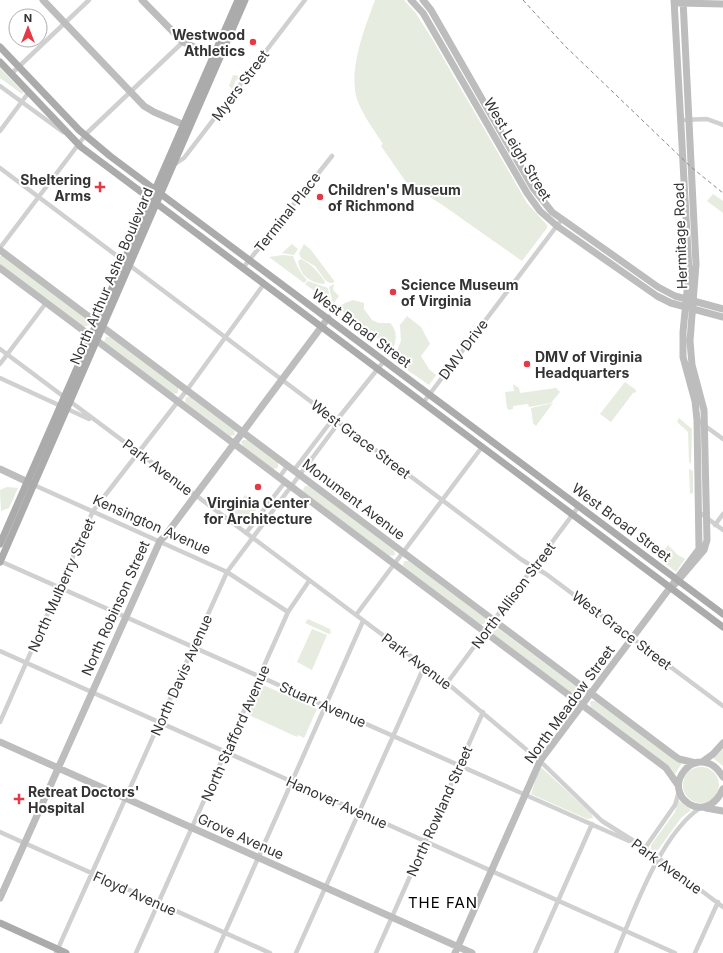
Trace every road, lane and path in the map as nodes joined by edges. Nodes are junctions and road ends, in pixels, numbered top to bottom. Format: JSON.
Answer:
{"nodes":[{"id":1,"x":43,"y":0,"type":"edge"},
{"id":2,"x":89,"y":0,"type":"edge"},
{"id":3,"x":142,"y":0,"type":"edge"},
{"id":4,"x":238,"y":0,"type":"edge"},
{"id":5,"x":246,"y":0,"type":"edge"},
{"id":6,"x":305,"y":0,"type":"edge"},
{"id":7,"x":411,"y":0,"type":"edge"},
{"id":8,"x":423,"y":0,"type":"edge"},
{"id":9,"x":674,"y":2,"type":"edge"},
{"id":10,"x":683,"y":2,"type":"edge"},
{"id":11,"x":723,"y":4,"type":"edge"},
{"id":12,"x":65,"y":23,"type":"junction"},
{"id":13,"x":183,"y":42,"type":"junction"},
{"id":14,"x":0,"y":47,"type":"edge"},
{"id":15,"x":213,"y":55,"type":"junction"},
{"id":16,"x":220,"y":58,"type":"junction"},
{"id":17,"x":0,"y":62,"type":"edge"},
{"id":18,"x":19,"y":67,"type":"junction"},
{"id":19,"x":11,"y":74,"type":"junction"},
{"id":20,"x":0,"y":86,"type":"edge"},
{"id":21,"x":29,"y":92,"type":"junction"},
{"id":22,"x":130,"y":92,"type":"junction"},
{"id":23,"x":22,"y":102,"type":"junction"},
{"id":24,"x":689,"y":119,"type":"junction"},
{"id":25,"x":680,"y":120,"type":"junction"},
{"id":26,"x":723,"y":125,"type":"edge"},
{"id":27,"x":187,"y":126,"type":"junction"},
{"id":28,"x":0,"y":131,"type":"edge"},
{"id":29,"x":85,"y":135,"type":"junction"},
{"id":30,"x":75,"y":141,"type":"junction"},
{"id":31,"x":180,"y":142,"type":"junction"},
{"id":32,"x":194,"y":146,"type":"junction"},
{"id":33,"x":332,"y":156,"type":"dead end"},
{"id":34,"x":172,"y":166,"type":"junction"},
{"id":35,"x":0,"y":168,"type":"edge"},
{"id":36,"x":158,"y":192,"type":"junction"},
{"id":37,"x":38,"y":196,"type":"junction"},
{"id":38,"x":154,"y":201,"type":"junction"},
{"id":39,"x":562,"y":219,"type":"junction"},
{"id":40,"x":556,"y":226,"type":"junction"},
{"id":41,"x":0,"y":249,"type":"edge"},
{"id":42,"x":123,"y":261,"type":"junction"},
{"id":43,"x":249,"y":261,"type":"junction"},
{"id":44,"x":130,"y":266,"type":"junction"},
{"id":45,"x":0,"y":268,"type":"edge"},
{"id":46,"x":243,"y":268,"type":"junction"},
{"id":47,"x":264,"y":284,"type":"junction"},
{"id":48,"x":46,"y":303,"type":"junction"},
{"id":49,"x":686,"y":303,"type":"junction"},
{"id":50,"x":694,"y":305,"type":"junction"},
{"id":51,"x":723,"y":309,"type":"edge"},
{"id":52,"x":328,"y":318,"type":"junction"},
{"id":53,"x":723,"y":318,"type":"edge"},
{"id":54,"x":96,"y":322,"type":"junction"},
{"id":55,"x":104,"y":327,"type":"junction"},
{"id":56,"x":322,"y":327,"type":"junction"},
{"id":57,"x":90,"y":336,"type":"junction"},
{"id":58,"x":225,"y":337,"type":"junction"},
{"id":59,"x":97,"y":342,"type":"junction"},
{"id":60,"x":0,"y":349,"type":"edge"},
{"id":61,"x":7,"y":355,"type":"junction"},
{"id":62,"x":384,"y":361,"type":"junction"},
{"id":63,"x":0,"y":364,"type":"edge"},
{"id":64,"x":377,"y":369,"type":"junction"},
{"id":65,"x":0,"y":378,"type":"edge"},
{"id":66,"x":282,"y":380,"type":"junction"},
{"id":67,"x":187,"y":389,"type":"junction"},
{"id":68,"x":429,"y":395,"type":"junction"},
{"id":69,"x":64,"y":397,"type":"junction"},
{"id":70,"x":177,"y":402,"type":"junction"},
{"id":71,"x":423,"y":403,"type":"junction"},
{"id":72,"x":60,"y":405,"type":"junction"},
{"id":73,"x":69,"y":405,"type":"junction"},
{"id":74,"x":696,"y":420,"type":"junction"},
{"id":75,"x":336,"y":421,"type":"junction"},
{"id":76,"x":704,"y":425,"type":"junction"},
{"id":77,"x":243,"y":432,"type":"junction"},
{"id":78,"x":723,"y":439,"type":"edge"},
{"id":79,"x":234,"y":444,"type":"junction"},
{"id":80,"x":482,"y":446,"type":"junction"},
{"id":81,"x":139,"y":452,"type":"junction"},
{"id":82,"x":291,"y":468,"type":"junction"},
{"id":83,"x":0,"y":469,"type":"edge"},
{"id":84,"x":300,"y":475,"type":"junction"},
{"id":85,"x":27,"y":481,"type":"junction"},
{"id":86,"x":285,"y":482,"type":"junction"},
{"id":87,"x":34,"y":485,"type":"junction"},
{"id":88,"x":196,"y":495,"type":"junction"},
{"id":89,"x":444,"y":500,"type":"junction"},
{"id":90,"x":579,"y":506,"type":"junction"},
{"id":91,"x":93,"y":511,"type":"junction"},
{"id":92,"x":699,"y":512,"type":"junction"},
{"id":93,"x":573,"y":514,"type":"junction"},
{"id":94,"x":723,"y":514,"type":"edge"},
{"id":95,"x":707,"y":518,"type":"junction"},
{"id":96,"x":715,"y":525,"type":"junction"},
{"id":97,"x":723,"y":530,"type":"edge"},
{"id":98,"x":246,"y":533,"type":"junction"},
{"id":99,"x":251,"y":538,"type":"junction"},
{"id":100,"x":160,"y":541,"type":"junction"},
{"id":101,"x":0,"y":544,"type":"edge"},
{"id":102,"x":404,"y":552,"type":"junction"},
{"id":103,"x":0,"y":561,"type":"edge"},
{"id":104,"x":394,"y":564,"type":"junction"},
{"id":105,"x":534,"y":567,"type":"junction"},
{"id":106,"x":227,"y":572,"type":"junction"},
{"id":107,"x":678,"y":580,"type":"junction"},
{"id":108,"x":309,"y":581,"type":"junction"},
{"id":109,"x":60,"y":587,"type":"junction"},
{"id":110,"x":670,"y":588,"type":"junction"},
{"id":111,"x":288,"y":612,"type":"junction"},
{"id":112,"x":723,"y":614,"type":"edge"},
{"id":113,"x":126,"y":615,"type":"junction"},
{"id":114,"x":356,"y":615,"type":"junction"},
{"id":115,"x":494,"y":620,"type":"junction"},
{"id":116,"x":363,"y":622,"type":"junction"},
{"id":117,"x":723,"y":627,"type":"edge"},
{"id":118,"x":485,"y":632,"type":"junction"},
{"id":119,"x":632,"y":638,"type":"junction"},
{"id":120,"x":193,"y":646,"type":"junction"},
{"id":121,"x":0,"y":651,"type":"edge"},
{"id":122,"x":27,"y":662,"type":"junction"},
{"id":123,"x":424,"y":666,"type":"junction"},
{"id":124,"x":259,"y":676,"type":"junction"},
{"id":125,"x":447,"y":683,"type":"junction"},
{"id":126,"x":92,"y":691,"type":"junction"},
{"id":127,"x":591,"y":693,"type":"junction"},
{"id":128,"x":582,"y":705,"type":"junction"},
{"id":129,"x":326,"y":706,"type":"junction"},
{"id":130,"x":723,"y":706,"type":"edge"},
{"id":131,"x":483,"y":712,"type":"junction"},
{"id":132,"x":160,"y":721,"type":"junction"},
{"id":133,"x":0,"y":722,"type":"edge"},
{"id":134,"x":393,"y":736,"type":"junction"},
{"id":135,"x":0,"y":742,"type":"edge"},
{"id":136,"x":723,"y":743,"type":"edge"},
{"id":137,"x":225,"y":752,"type":"junction"},
{"id":138,"x":540,"y":761,"type":"junction"},
{"id":139,"x":699,"y":762,"type":"junction"},
{"id":140,"x":459,"y":765,"type":"junction"},
{"id":141,"x":58,"y":768,"type":"junction"},
{"id":142,"x":723,"y":777,"type":"edge"},
{"id":143,"x":292,"y":782,"type":"junction"},
{"id":144,"x":679,"y":788,"type":"junction"},
{"id":145,"x":723,"y":788,"type":"edge"},
{"id":146,"x":525,"y":795,"type":"junction"},
{"id":147,"x":126,"y":798,"type":"junction"},
{"id":148,"x":703,"y":808,"type":"junction"},
{"id":149,"x":359,"y":811,"type":"junction"},
{"id":150,"x":723,"y":811,"type":"edge"},
{"id":151,"x":592,"y":824,"type":"junction"},
{"id":152,"x":192,"y":828,"type":"junction"},
{"id":153,"x":0,"y":832,"type":"edge"},
{"id":154,"x":424,"y":841,"type":"junction"},
{"id":155,"x":24,"y":843,"type":"junction"},
{"id":156,"x":645,"y":848,"type":"junction"},
{"id":157,"x":259,"y":858,"type":"junction"},
{"id":158,"x":657,"y":859,"type":"junction"},
{"id":159,"x":492,"y":871,"type":"junction"},
{"id":160,"x":92,"y":874,"type":"junction"},
{"id":161,"x":325,"y":887,"type":"junction"},
{"id":162,"x":0,"y":898,"type":"edge"},
{"id":163,"x":559,"y":901,"type":"junction"},
{"id":164,"x":718,"y":902,"type":"junction"},
{"id":165,"x":159,"y":904,"type":"junction"},
{"id":166,"x":723,"y":907,"type":"edge"},
{"id":167,"x":392,"y":917,"type":"junction"},
{"id":168,"x":0,"y":923,"type":"edge"},
{"id":169,"x":625,"y":931,"type":"junction"},
{"id":170,"x":224,"y":933,"type":"junction"},
{"id":171,"x":456,"y":950,"type":"edge"},
{"id":172,"x":57,"y":951,"type":"edge"},
{"id":173,"x":66,"y":953,"type":"edge"},
{"id":174,"x":136,"y":953,"type":"edge"},
{"id":175,"x":216,"y":953,"type":"edge"},
{"id":176,"x":270,"y":953,"type":"edge"},
{"id":177,"x":296,"y":953,"type":"edge"},
{"id":178,"x":376,"y":953,"type":"edge"},
{"id":179,"x":472,"y":953,"type":"edge"},
{"id":180,"x":535,"y":953,"type":"edge"},
{"id":181,"x":616,"y":953,"type":"edge"},
{"id":182,"x":675,"y":953,"type":"edge"},
{"id":183,"x":695,"y":953,"type":"edge"}],
"edges":[{"from":1,"to":12,"type":"street"},
{"from":2,"to":12,"type":"street"},
{"from":3,"to":13,"type":"street"},
{"from":4,"to":15,"type":"main road","name":"North Arthur Ashe Boulevard"},
{"from":5,"to":16,"type":"main road","name":"North Arthur Ashe Boulevard"},
{"from":6,"to":32,"type":"street","name":"Myers Street"},
{"from":7,"to":40,"type":"street","name":"West Leigh Street"},
{"from":8,"to":39,"type":"street","name":"West Leigh Street"},
{"from":9,"to":10,"type":"street"},
{"from":9,"to":25,"type":"street","name":"Hermitage Road"},
{"from":10,"to":11,"type":"street"},
{"from":10,"to":24,"type":"street","name":"Hermitage Road"},
{"from":12,"to":18,"type":"street"},
{"from":12,"to":22,"type":"street"},
{"from":13,"to":15,"type":"street"},
{"from":13,"to":22,"type":"street"},
{"from":14,"to":18,"type":"main road","name":"West Broad Street"},
{"from":15,"to":16,"type":"street"},
{"from":15,"to":27,"type":"main road","name":"North Arthur Ashe Boulevard"},
{"from":16,"to":27,"type":"main road","name":"North Arthur Ashe Boulevard"},
{"from":17,"to":19,"type":"main road","name":"West Broad Street"},
{"from":18,"to":19,"type":"street"},
{"from":18,"to":29,"type":"main road","name":"West Broad Street"},
{"from":19,"to":21,"type":"main road","name":"West Broad Street"},
{"from":20,"to":23,"type":"street"},
{"from":21,"to":23,"type":"street"},
{"from":21,"to":30,"type":"main road","name":"West Broad Street"},
{"from":22,"to":27,"type":"street"},
{"from":22,"to":29,"type":"street"},
{"from":23,"to":28,"type":"street"},
{"from":23,"to":30,"type":"street"},
{"from":24,"to":25,"type":"street"},
{"from":24,"to":26,"type":"street"},
{"from":24,"to":50,"type":"street","name":"Hermitage Road"},
{"from":25,"to":49,"type":"street","name":"Hermitage Road"},
{"from":27,"to":31,"type":"main road","name":"North Arthur Ashe Boulevard"},
{"from":29,"to":30,"type":"street"},
{"from":29,"to":36,"type":"main road","name":"West Broad Street"},
{"from":30,"to":37,"type":"street"},
{"from":30,"to":38,"type":"main road","name":"West Broad Street"},
{"from":31,"to":32,"type":"street"},
{"from":31,"to":34,"type":"main road","name":"North Arthur Ashe Boulevard"},
{"from":31,"to":36,"type":"main road","name":"North Arthur Ashe Boulevard"},
{"from":32,"to":34,"type":"street","name":"Myers Street"},
{"from":33,"to":43,"type":"street","name":"Terminal Place"},
{"from":34,"to":36,"type":"main road","name":"North Arthur Ashe Boulevard"},
{"from":35,"to":37,"type":"street","name":"West Grace Street"},
{"from":36,"to":38,"type":"main road","name":"North Arthur Ashe Boulevard"},
{"from":36,"to":43,"type":"main road","name":"West Broad Street"},
{"from":37,"to":41,"type":"street"},
{"from":37,"to":42,"type":"street","name":"West Grace Street"},
{"from":38,"to":42,"type":"main road","name":"North Arthur Ashe Boulevard"},
{"from":38,"to":44,"type":"main road","name":"North Arthur Ashe Boulevard"},
{"from":38,"to":46,"type":"main road","name":"West Broad Street"},
{"from":39,"to":40,"type":"street","name":"DMV Drive"},
{"from":39,"to":49,"type":"street","name":"West Leigh Street"},
{"from":40,"to":49,"type":"street","name":"West Leigh Street"},
{"from":40,"to":68,"type":"street","name":"DMV Drive"},
{"from":41,"to":54,"type":"street","name":"Monument Avenue"},
{"from":42,"to":44,"type":"street","name":"West Grace Street"},
{"from":42,"to":54,"type":"main road","name":"North Arthur Ashe Boulevard"},
{"from":43,"to":46,"type":"street","name":"Terminal Place"},
{"from":43,"to":52,"type":"main road","name":"West Broad Street"},
{"from":44,"to":55,"type":"main road","name":"North Arthur Ashe Boulevard"},
{"from":44,"to":58,"type":"street","name":"West Grace Street"},
{"from":45,"to":48,"type":"street","name":"Monument Avenue"},
{"from":46,"to":47,"type":"main road","name":"West Broad Street"},
{"from":47,"to":56,"type":"main road","name":"West Broad Street"},
{"from":47,"to":58,"type":"street","name":"North Mulberry Street"},
{"from":48,"to":57,"type":"street","name":"Monument Avenue"},
{"from":48,"to":61,"type":"street"},
{"from":49,"to":50,"type":"street","name":"West Leigh Street"},
{"from":49,"to":74,"type":"street","name":"Hermitage Road"},
{"from":50,"to":51,"type":"street","name":"West Leigh Street"},
{"from":50,"to":53,"type":"street","name":"West Leigh Street"},
{"from":50,"to":76,"type":"street","name":"Hermitage Road"},
{"from":52,"to":56,"type":"street","name":"North Robinson Street"},
{"from":52,"to":62,"type":"main road","name":"West Broad Street"},
{"from":54,"to":55,"type":"street","name":"Monument Avenue"},
{"from":54,"to":57,"type":"main road","name":"North Arthur Ashe Boulevard"},
{"from":55,"to":59,"type":"main road","name":"North Arthur Ashe Boulevard"},
{"from":55,"to":67,"type":"street","name":"Monument Avenue"},
{"from":56,"to":64,"type":"main road","name":"West Broad Street"},
{"from":56,"to":66,"type":"street","name":"North Robinson Street"},
{"from":57,"to":59,"type":"street","name":"Monument Avenue"},
{"from":57,"to":69,"type":"main road","name":"North Arthur Ashe Boulevard"},
{"from":58,"to":66,"type":"street","name":"West Grace Street"},
{"from":58,"to":67,"type":"street","name":"North Mulberry Street"},
{"from":59,"to":70,"type":"street","name":"Monument Avenue"},
{"from":59,"to":73,"type":"main road","name":"North Arthur Ashe Boulevard"},
{"from":60,"to":61,"type":"street","name":"Park Avenue"},
{"from":61,"to":63,"type":"street"},
{"from":61,"to":69,"type":"street","name":"Park Avenue"},
{"from":62,"to":64,"type":"street","name":"North Davis Avenue"},
{"from":62,"to":68,"type":"main road","name":"West Broad Street"},
{"from":64,"to":71,"type":"main road","name":"West Broad Street"},
{"from":64,"to":75,"type":"street","name":"North Davis Avenue"},
{"from":65,"to":72,"type":"street"},
{"from":66,"to":75,"type":"street","name":"West Grace Street"},
{"from":66,"to":77,"type":"street","name":"North Robinson Street"},
{"from":67,"to":70,"type":"street","name":"North Mulberry Street"},
{"from":67,"to":77,"type":"street","name":"Monument Avenue"},
{"from":68,"to":71,"type":"street","name":"DMV Drive"},
{"from":68,"to":90,"type":"main road","name":"West Broad Street"},
{"from":69,"to":72,"type":"main road","name":"North Arthur Ashe Boulevard"},
{"from":69,"to":73,"type":"street","name":"Park Avenue"},
{"from":70,"to":79,"type":"street","name":"Monument Avenue"},
{"from":70,"to":81,"type":"street","name":"North Mulberry Street"},
{"from":71,"to":80,"type":"main road","name":"West Broad Street"},
{"from":72,"to":73,"type":"street"},
{"from":72,"to":85,"type":"main road","name":"North Arthur Ashe Boulevard"},
{"from":73,"to":81,"type":"street","name":"Park Avenue"},
{"from":73,"to":87,"type":"main road","name":"North Arthur Ashe Boulevard"},
{"from":74,"to":76,"type":"street"},
{"from":74,"to":92,"type":"street","name":"Hermitage Road"},
{"from":75,"to":82,"type":"street","name":"North Davis Avenue"},
{"from":75,"to":84,"type":"street","name":"North Davis Avenue"},
{"from":75,"to":89,"type":"street","name":"West Grace Street"},
{"from":76,"to":78,"type":"street"},
{"from":76,"to":95,"type":"street","name":"Hermitage Road"},
{"from":77,"to":79,"type":"street","name":"North Robinson Street"},
{"from":77,"to":82,"type":"street","name":"Monument Avenue"},
{"from":79,"to":86,"type":"street","name":"Monument Avenue"},
{"from":79,"to":88,"type":"street","name":"North Robinson Street"},
{"from":80,"to":89,"type":"street"},
{"from":80,"to":93,"type":"main road","name":"West Broad Street"},
{"from":81,"to":88,"type":"street","name":"Park Avenue"},
{"from":81,"to":91,"type":"street","name":"North Mulberry Street"},
{"from":82,"to":84,"type":"street","name":"Monument Avenue"},
{"from":82,"to":86,"type":"street","name":"North Davis Avenue"},
{"from":83,"to":85,"type":"street","name":"Kensington Avenue"},
{"from":84,"to":86,"type":"street","name":"North Davis Avenue"},
{"from":84,"to":102,"type":"street","name":"Monument Avenue"},
{"from":85,"to":87,"type":"street","name":"Kensington Avenue"},
{"from":85,"to":101,"type":"main road","name":"North Arthur Ashe Boulevard"},
{"from":86,"to":98,"type":"street","name":"North Davis Avenue"},
{"from":86,"to":99,"type":"street","name":"North Davis Avenue"},
{"from":86,"to":104,"type":"street","name":"Monument Avenue"},
{"from":87,"to":91,"type":"street","name":"Kensington Avenue"},
{"from":87,"to":103,"type":"main road","name":"North Arthur Ashe Boulevard"},
{"from":88,"to":98,"type":"street","name":"Park Avenue"},
{"from":88,"to":100,"type":"street","name":"North Robinson Street"},
{"from":89,"to":102,"type":"street"},
{"from":89,"to":105,"type":"street","name":"West Grace Street"},
{"from":90,"to":93,"type":"street","name":"North Allison Street"},
{"from":90,"to":107,"type":"main road","name":"West Broad Street"},
{"from":91,"to":100,"type":"street","name":"Kensington Avenue"},
{"from":91,"to":109,"type":"street","name":"North Mulberry Street"},
{"from":92,"to":95,"type":"street"},
{"from":92,"to":107,"type":"street","name":"North Meadow Street"},
{"from":93,"to":105,"type":"street","name":"North Allison Street"},
{"from":93,"to":110,"type":"main road","name":"West Broad Street"},
{"from":94,"to":96,"type":"street"},
{"from":95,"to":96,"type":"street"},
{"from":95,"to":107,"type":"street","name":"North Meadow Street"},
{"from":96,"to":97,"type":"street"},
{"from":98,"to":99,"type":"street","name":"Park Avenue"},
{"from":99,"to":106,"type":"street","name":"North Davis Avenue"},
{"from":99,"to":108,"type":"street","name":"Park Avenue"},
{"from":100,"to":106,"type":"street","name":"Kensington Avenue"},
{"from":100,"to":113,"type":"street","name":"North Robinson Street"},
{"from":102,"to":104,"type":"street"},
{"from":102,"to":115,"type":"street","name":"Monument Avenue"},
{"from":103,"to":109,"type":"street","name":"Stuart Avenue"},
{"from":104,"to":114,"type":"street"},
{"from":104,"to":118,"type":"street","name":"Monument Avenue"},
{"from":105,"to":115,"type":"street","name":"North Allison Street"},
{"from":105,"to":119,"type":"street","name":"West Grace Street"},
{"from":106,"to":111,"type":"street","name":"Kensington Avenue"},
{"from":106,"to":120,"type":"street","name":"North Davis Avenue"},
{"from":107,"to":110,"type":"street","name":"North Meadow Street"},
{"from":107,"to":112,"type":"main road","name":"West Broad Street"},
{"from":108,"to":111,"type":"street","name":"North Stafford Avenue"},
{"from":108,"to":114,"type":"street","name":"Park Avenue"},
{"from":109,"to":113,"type":"street","name":"Stuart Avenue"},
{"from":109,"to":122,"type":"street","name":"North Mulberry Street"},
{"from":110,"to":117,"type":"main road","name":"West Broad Street"},
{"from":110,"to":119,"type":"street","name":"North Meadow Street"},
{"from":111,"to":124,"type":"street","name":"North Stafford Avenue"},
{"from":113,"to":120,"type":"street","name":"Stuart Avenue"},
{"from":113,"to":126,"type":"street","name":"North Robinson Street"},
{"from":114,"to":116,"type":"street","name":"Park Avenue"},
{"from":115,"to":118,"type":"street","name":"North Allison Street"},
{"from":115,"to":127,"type":"street","name":"Monument Avenue"},
{"from":116,"to":123,"type":"street","name":"Park Avenue"},
{"from":116,"to":129,"type":"street"},
{"from":118,"to":125,"type":"street","name":"North Allison Street"},
{"from":118,"to":128,"type":"street","name":"Monument Avenue"},
{"from":119,"to":127,"type":"street","name":"North Meadow Street"},
{"from":119,"to":130,"type":"street","name":"West Grace Street"},
{"from":120,"to":124,"type":"street","name":"Stuart Avenue"},
{"from":120,"to":132,"type":"street","name":"North Davis Avenue"},
{"from":121,"to":122,"type":"street","name":"Hanover Avenue"},
{"from":122,"to":126,"type":"street","name":"Hanover Avenue"},
{"from":122,"to":133,"type":"street","name":"North Mulberry Street"},
{"from":123,"to":125,"type":"street","name":"Park Avenue"},
{"from":123,"to":134,"type":"street"},
{"from":124,"to":129,"type":"street","name":"Stuart Avenue"},
{"from":124,"to":137,"type":"street","name":"North Stafford Avenue"},
{"from":125,"to":131,"type":"street","name":"Park Avenue"},
{"from":126,"to":132,"type":"street","name":"Hanover Avenue"},
{"from":126,"to":141,"type":"street","name":"North Robinson Street"},
{"from":127,"to":128,"type":"street","name":"North Meadow Street"},
{"from":127,"to":139,"type":"street","name":"Monument Avenue"},
{"from":128,"to":138,"type":"street","name":"North Meadow Street"},
{"from":128,"to":144,"type":"street","name":"Monument Avenue"},
{"from":129,"to":134,"type":"street","name":"Stuart Avenue"},
{"from":129,"to":143,"type":"street"},
{"from":131,"to":138,"type":"street","name":"Park Avenue"},
{"from":131,"to":140,"type":"street","name":"North Rowland Street"},
{"from":132,"to":137,"type":"street","name":"Hanover Avenue"},
{"from":132,"to":147,"type":"street","name":"North Davis Avenue"},
{"from":134,"to":140,"type":"street","name":"Stuart Avenue"},
{"from":134,"to":149,"type":"street"},
{"from":135,"to":141,"type":"street","name":"Grove Avenue"},
{"from":136,"to":139,"type":"street"},
{"from":137,"to":143,"type":"street","name":"Hanover Avenue"},
{"from":137,"to":152,"type":"street","name":"North Stafford Avenue"},
{"from":138,"to":146,"type":"street","name":"North Meadow Street"},
{"from":138,"to":156,"type":"street","name":"Park Avenue"},
{"from":139,"to":142,"type":"street","name":"Monument Avenue"},
{"from":139,"to":144,"type":"street"},
{"from":140,"to":146,"type":"street","name":"Stuart Avenue"},
{"from":140,"to":154,"type":"street","name":"North Rowland Street"},
{"from":141,"to":147,"type":"street","name":"Grove Avenue"},
{"from":141,"to":155,"type":"street","name":"North Robinson Street"},
{"from":143,"to":149,"type":"street","name":"Hanover Avenue"},
{"from":143,"to":157,"type":"street"},
{"from":144,"to":148,"type":"street","name":"Monument Avenue"},
{"from":144,"to":156,"type":"street"},
{"from":145,"to":148,"type":"street"},
{"from":146,"to":151,"type":"street","name":"Stuart Avenue"},
{"from":146,"to":159,"type":"street","name":"North Meadow Street"},
{"from":147,"to":152,"type":"street","name":"Grove Avenue"},
{"from":147,"to":160,"type":"street","name":"North Davis Avenue"},
{"from":148,"to":150,"type":"street"},
{"from":148,"to":158,"type":"street"},
{"from":149,"to":154,"type":"street","name":"Hanover Avenue"},
{"from":149,"to":161,"type":"street"},
{"from":151,"to":156,"type":"street","name":"Stuart Avenue"},
{"from":151,"to":163,"type":"street"},
{"from":152,"to":157,"type":"street","name":"Grove Avenue"},
{"from":152,"to":165,"type":"street","name":"North Stafford Avenue"},
{"from":153,"to":155,"type":"street","name":"Floyd Avenue"},
{"from":154,"to":159,"type":"street","name":"Hanover Avenue"},
{"from":154,"to":167,"type":"street","name":"North Rowland Street"},
{"from":155,"to":160,"type":"street","name":"Floyd Avenue"},
{"from":155,"to":162,"type":"street","name":"North Robinson Street"},
{"from":156,"to":158,"type":"street","name":"Park Avenue"},
{"from":157,"to":161,"type":"street","name":"Grove Avenue"},
{"from":157,"to":170,"type":"street"},
{"from":158,"to":164,"type":"street","name":"Park Avenue"},
{"from":158,"to":169,"type":"street"},
{"from":159,"to":163,"type":"street","name":"Hanover Avenue"},
{"from":159,"to":171,"type":"street","name":"North Meadow Street"},
{"from":160,"to":165,"type":"street","name":"Floyd Avenue"},
{"from":160,"to":172,"type":"street","name":"North Davis Avenue"},
{"from":161,"to":167,"type":"street","name":"Grove Avenue"},
{"from":161,"to":177,"type":"street"},
{"from":163,"to":169,"type":"street","name":"Hanover Avenue"},
{"from":163,"to":180,"type":"street"},
{"from":164,"to":166,"type":"street","name":"Park Avenue"},
{"from":164,"to":183,"type":"street"},
{"from":165,"to":170,"type":"street","name":"Floyd Avenue"},
{"from":165,"to":174,"type":"street","name":"North Stafford Avenue"},
{"from":167,"to":171,"type":"street","name":"Grove Avenue"},
{"from":167,"to":178,"type":"street","name":"North Rowland Street"},
{"from":168,"to":172,"type":"main road"},
{"from":169,"to":181,"type":"street"},
{"from":169,"to":182,"type":"street","name":"Hanover Avenue"},
{"from":170,"to":175,"type":"street"},
{"from":170,"to":176,"type":"street","name":"Floyd Avenue"},
{"from":171,"to":179,"type":"street","name":"Grove Avenue"},
{"from":172,"to":173,"type":"main road"}]}
